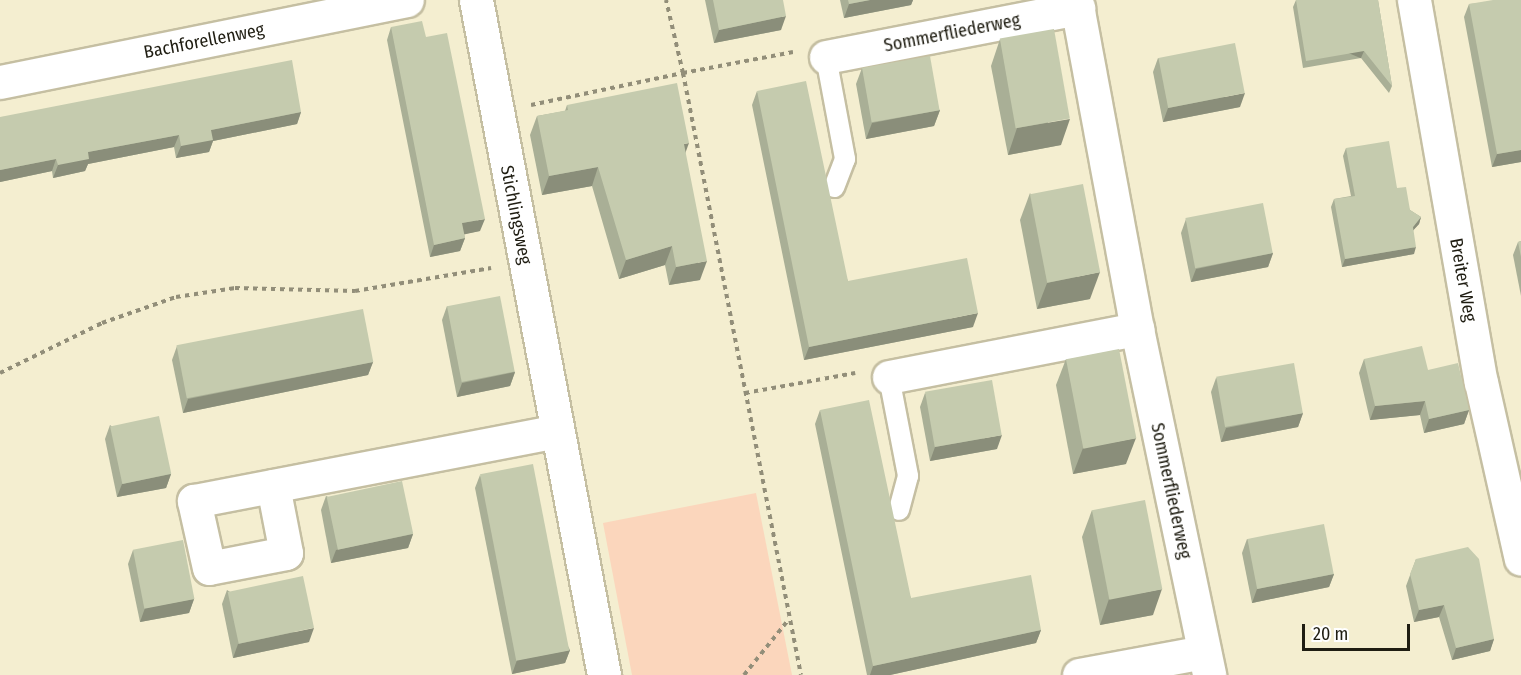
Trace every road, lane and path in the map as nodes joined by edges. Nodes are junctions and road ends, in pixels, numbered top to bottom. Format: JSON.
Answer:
{"nodes":[{"id":1,"x":407,"y":0,"type":"edge"},
{"id":2,"x":476,"y":0,"type":"edge"},
{"id":3,"x":666,"y":0,"type":"edge"},
{"id":4,"x":1414,"y":0,"type":"edge"},
{"id":5,"x":1077,"y":4,"type":"edge"},
{"id":6,"x":826,"y":57,"type":"junction"},
{"id":7,"x":683,"y":73,"type":"junction"},
{"id":8,"x":0,"y":82,"type":"edge"},
{"id":9,"x":497,"y":112,"type":"junction"},
{"id":10,"x":834,"y":187,"type":"dead end"},
{"id":11,"x":525,"y":261,"type":"junction"},
{"id":12,"x":1137,"y":329,"type":"junction"},
{"id":13,"x":0,"y":373,"type":"edge"},
{"id":14,"x":889,"y":377,"type":"junction"},
{"id":15,"x":745,"y":393,"type":"junction"},
{"id":16,"x":556,"y":431,"type":"junction"},
{"id":17,"x":273,"y":486,"type":"dead end"},
{"id":18,"x":899,"y":510,"type":"dead end"},
{"id":19,"x":1521,"y":559,"type":"edge"},
{"id":20,"x":790,"y":619,"type":"junction"},
{"id":21,"x":1207,"y":663,"type":"edge"},
{"id":22,"x":604,"y":675,"type":"edge"},
{"id":23,"x":744,"y":675,"type":"edge"},
{"id":24,"x":801,"y":675,"type":"edge"},
{"id":25,"x":1079,"y":675,"type":"edge"}],
"edges":[{"from":1,"to":8,"type":"street","name":"Bachforellenweg"},
{"from":2,"to":9,"type":"street","name":"Stichlingsweg"},
{"from":3,"to":7,"type":"path"},
{"from":4,"to":19,"type":"street","name":"Breiter Weg"},
{"from":5,"to":6,"type":"street","name":"Sommerfliederweg"},
{"from":5,"to":12,"type":"street","name":"Sommerfliederweg"},
{"from":6,"to":7,"type":"path"},
{"from":6,"to":10,"type":"lane"},
{"from":7,"to":9,"type":"path"},
{"from":7,"to":15,"type":"path"},
{"from":9,"to":11,"type":"street","name":"Stichlingsweg"},
{"from":11,"to":13,"type":"path"},
{"from":11,"to":16,"type":"street","name":"Stichlingsweg"},
{"from":12,"to":14,"type":"street"},
{"from":12,"to":21,"type":"street","name":"Sommerfliederweg"},
{"from":14,"to":15,"type":"path"},
{"from":14,"to":18,"type":"lane"},
{"from":15,"to":20,"type":"path"},
{"from":16,"to":17,"type":"street"},
{"from":16,"to":22,"type":"street","name":"Stichlingsweg"},
{"from":20,"to":23,"type":"path"},
{"from":20,"to":24,"type":"path"},
{"from":21,"to":25,"type":"street","name":"Sommerfliederweg"}]}
